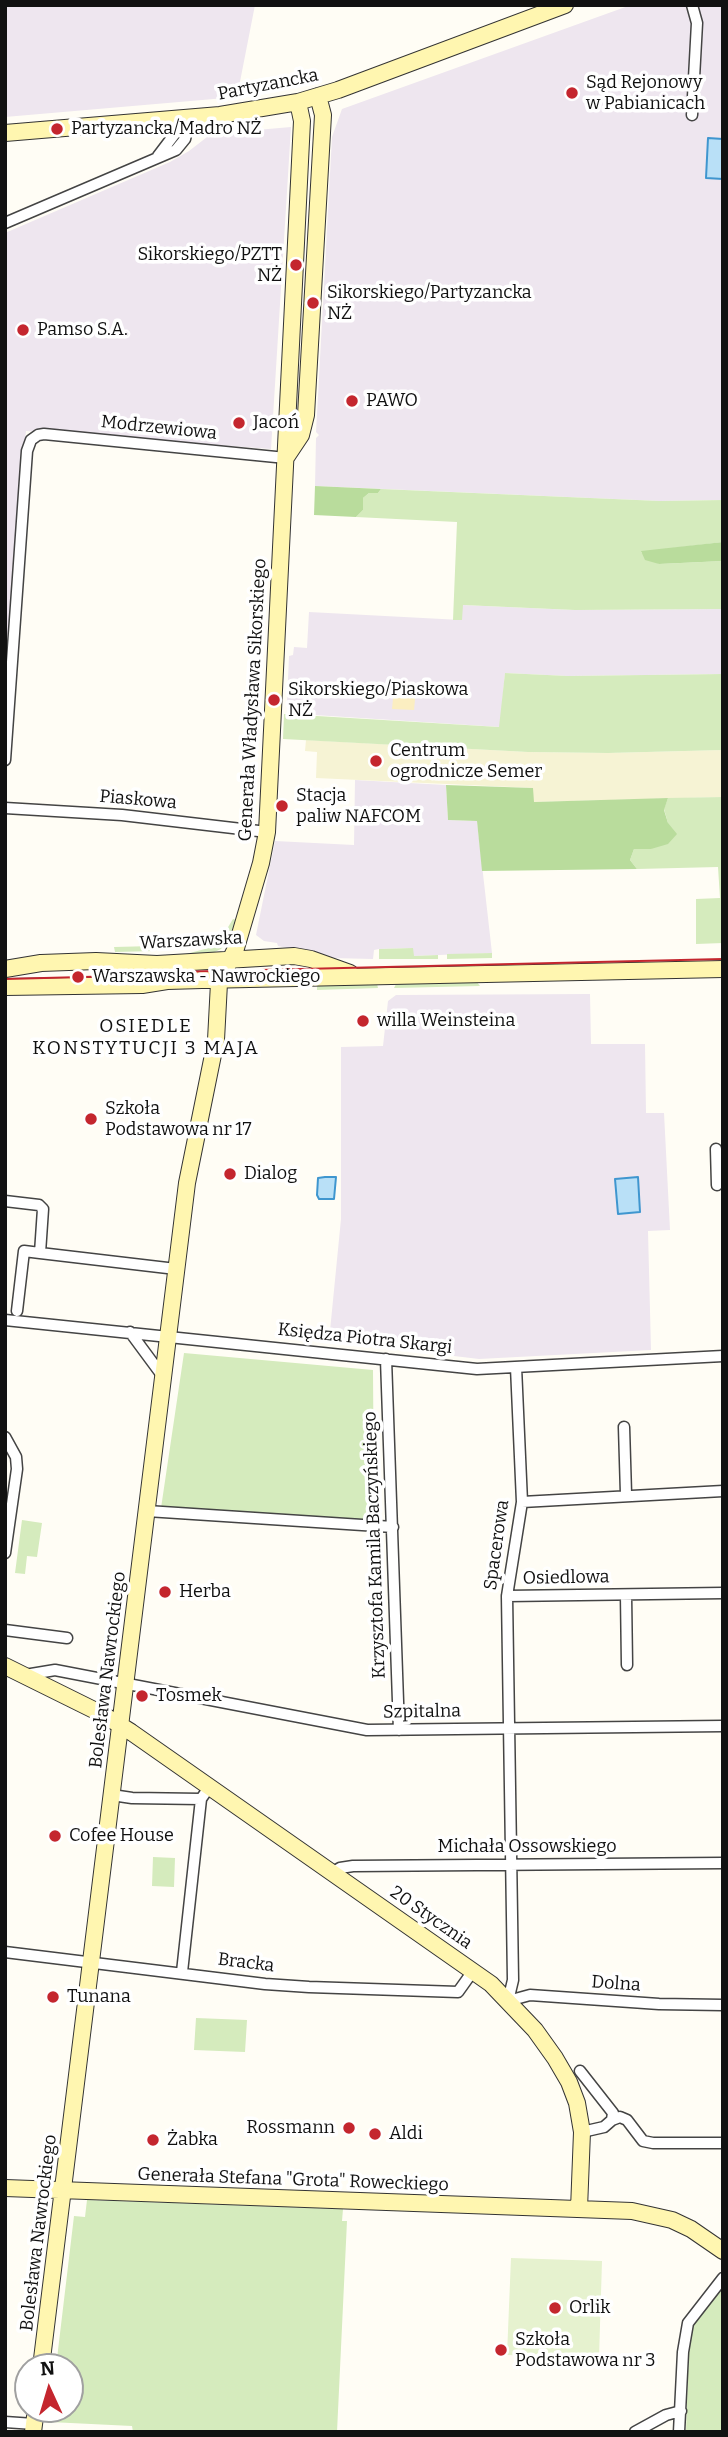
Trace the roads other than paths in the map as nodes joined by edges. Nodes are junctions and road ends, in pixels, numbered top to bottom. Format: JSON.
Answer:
{"nodes":[{"id":1,"x":565,"y":5,"type":"edge"},
{"id":2,"x":692,"y":5,"type":"edge"},
{"id":3,"x":318,"y":96,"type":"junction"},
{"id":4,"x":298,"y":102,"type":"junction"},
{"id":5,"x":692,"y":115,"type":"dead end"},
{"id":6,"x":182,"y":119,"type":"junction"},
{"id":7,"x":5,"y":133,"type":"edge"},
{"id":8,"x":5,"y":223,"type":"edge"},
{"id":9,"x":286,"y":458,"type":"junction"},
{"id":10,"x":5,"y":760,"type":"edge"},
{"id":11,"x":5,"y":808,"type":"edge"},
{"id":12,"x":267,"y":832,"type":"junction"},
{"id":13,"x":245,"y":918,"type":"junction"},
{"id":14,"x":278,"y":956,"type":"junction"},
{"id":15,"x":231,"y":960,"type":"junction"},
{"id":16,"x":5,"y":969,"type":"edge"},
{"id":17,"x":723,"y":969,"type":"edge"},
{"id":18,"x":376,"y":978,"type":"junction"},
{"id":19,"x":220,"y":979,"type":"junction"},
{"id":20,"x":5,"y":988,"type":"edge"},
{"id":21,"x":716,"y":1149,"type":"dead end"},
{"id":22,"x":720,"y":1168,"type":"edge"},
{"id":23,"x":717,"y":1185,"type":"dead end"},
{"id":24,"x":5,"y":1201,"type":"edge"},
{"id":25,"x":40,"y":1252,"type":"junction"},
{"id":26,"x":176,"y":1269,"type":"junction"},
{"id":27,"x":17,"y":1311,"type":"dead end"},
{"id":28,"x":5,"y":1320,"type":"edge"},
{"id":29,"x":130,"y":1332,"type":"junction"},
{"id":30,"x":168,"y":1336,"type":"junction"},
{"id":31,"x":723,"y":1356,"type":"edge"},
{"id":32,"x":386,"y":1359,"type":"junction"},
{"id":33,"x":516,"y":1367,"type":"junction"},
{"id":34,"x":164,"y":1378,"type":"junction"},
{"id":35,"x":624,"y":1427,"type":"dead end"},
{"id":36,"x":5,"y":1437,"type":"edge"},
{"id":37,"x":11,"y":1469,"type":"edge"},
{"id":38,"x":723,"y":1491,"type":"edge"},
{"id":39,"x":626,"y":1494,"type":"junction"},
{"id":40,"x":522,"y":1502,"type":"junction"},
{"id":41,"x":147,"y":1511,"type":"junction"},
{"id":42,"x":393,"y":1527,"type":"junction"},
{"id":43,"x":5,"y":1553,"type":"edge"},
{"id":44,"x":723,"y":1592,"type":"edge"},
{"id":45,"x":626,"y":1595,"type":"junction"},
{"id":46,"x":507,"y":1596,"type":"junction"},
{"id":47,"x":5,"y":1630,"type":"edge"},
{"id":48,"x":67,"y":1638,"type":"dead end"},
{"id":49,"x":627,"y":1665,"type":"dead end"},
{"id":50,"x":5,"y":1666,"type":"edge"},
{"id":51,"x":25,"y":1675,"type":"junction"},
{"id":52,"x":126,"y":1684,"type":"junction"},
{"id":53,"x":120,"y":1725,"type":"junction"},
{"id":54,"x":723,"y":1726,"type":"edge"},
{"id":55,"x":509,"y":1729,"type":"junction"},
{"id":56,"x":398,"y":1730,"type":"junction"},
{"id":57,"x":206,"y":1792,"type":"junction"},
{"id":58,"x":112,"y":1794,"type":"junction"},
{"id":59,"x":723,"y":1863,"type":"edge"},
{"id":60,"x":511,"y":1865,"type":"junction"},
{"id":61,"x":333,"y":1872,"type":"junction"},
{"id":62,"x":5,"y":1952,"type":"edge"},
{"id":63,"x":91,"y":1962,"type":"junction"},
{"id":64,"x":473,"y":1971,"type":"junction"},
{"id":65,"x":181,"y":1972,"type":"junction"},
{"id":66,"x":508,"y":2001,"type":"junction"},
{"id":67,"x":723,"y":2005,"type":"edge"},
{"id":68,"x":580,"y":2071,"type":"dead end"},
{"id":69,"x":612,"y":2120,"type":"junction"},
{"id":70,"x":582,"y":2132,"type":"junction"},
{"id":71,"x":723,"y":2143,"type":"edge"},
{"id":72,"x":5,"y":2188,"type":"edge"},
{"id":73,"x":64,"y":2190,"type":"junction"},
{"id":74,"x":579,"y":2209,"type":"junction"},
{"id":75,"x":723,"y":2251,"type":"edge"},
{"id":76,"x":723,"y":2278,"type":"edge"},
{"id":77,"x":43,"y":2353,"type":"edge"},
{"id":78,"x":681,"y":2410,"type":"junction"},
{"id":79,"x":635,"y":2432,"type":"edge"},
{"id":80,"x":679,"y":2432,"type":"edge"}],
"edges":[{"from":1,"to":3,"type":"street","name":"Partyzancka"},
{"from":2,"to":5,"type":"street"},
{"from":3,"to":4,"type":"street","name":"Partyzancka"},
{"from":3,"to":9,"type":"street","name":"Generała Władysława Sikorskiego"},
{"from":4,"to":6,"type":"street","name":"Partyzancka"},
{"from":4,"to":9,"type":"street","name":"Generała Władysława Sikorskiego"},
{"from":6,"to":7,"type":"street","name":"Partyzancka"},
{"from":6,"to":8,"type":"street"},
{"from":9,"to":10,"type":"street","name":"Modrzewiowa"},
{"from":9,"to":12,"type":"street","name":"Generała Władysława Sikorskiego"},
{"from":11,"to":12,"type":"street","name":"Piaskowa"},
{"from":12,"to":13,"type":"street","name":"Generała Władysława Sikorskiego"},
{"from":13,"to":14,"type":"street"},
{"from":13,"to":15,"type":"street","name":"Generała Władysława Sikorskiego"},
{"from":14,"to":15,"type":"street","name":"Warszawska"},
{"from":14,"to":18,"type":"street","name":"Warszawska"},
{"from":15,"to":16,"type":"street","name":"Warszawska"},
{"from":15,"to":19,"type":"street","name":"Generała Władysława Sikorskiego"},
{"from":17,"to":18,"type":"street","name":"Warszawska"},
{"from":18,"to":19,"type":"street","name":"Warszawska"},
{"from":19,"to":20,"type":"street","name":"Warszawska"},
{"from":19,"to":26,"type":"street","name":"Bolesława Nawrockiego"},
{"from":21,"to":22,"type":"street"},
{"from":22,"to":23,"type":"street"},
{"from":24,"to":25,"type":"street"},
{"from":25,"to":26,"type":"street"},
{"from":25,"to":27,"type":"street"},
{"from":26,"to":30,"type":"street","name":"Bolesława Nawrockiego"},
{"from":28,"to":29,"type":"street","name":"Księdza Piotra Skargi"},
{"from":29,"to":30,"type":"street","name":"Księdza Piotra Skargi"},
{"from":29,"to":34,"type":"street"},
{"from":30,"to":32,"type":"street","name":"Księdza Piotra Skargi"},
{"from":30,"to":34,"type":"street","name":"Bolesława Nawrockiego"},
{"from":31,"to":33,"type":"street","name":"Księdza Piotra Skargi"},
{"from":32,"to":33,"type":"street","name":"Księdza Piotra Skargi"},
{"from":32,"to":42,"type":"street","name":"Krzysztofa Kamila Baczyńskiego"},
{"from":33,"to":40,"type":"street","name":"Spacerowa"},
{"from":34,"to":41,"type":"street","name":"Bolesława Nawrockiego"},
{"from":35,"to":39,"type":"street"},
{"from":36,"to":37,"type":"street"},
{"from":37,"to":43,"type":"street"},
{"from":38,"to":39,"type":"street"},
{"from":39,"to":40,"type":"street"},
{"from":40,"to":46,"type":"street","name":"Spacerowa"},
{"from":41,"to":42,"type":"street"},
{"from":41,"to":52,"type":"street","name":"Bolesława Nawrockiego"},
{"from":42,"to":56,"type":"street","name":"Krzysztofa Kamila Baczyńskiego"},
{"from":44,"to":45,"type":"street","name":"Osiedlowa"},
{"from":45,"to":46,"type":"street","name":"Osiedlowa"},
{"from":45,"to":49,"type":"street","name":"Osiedlowa"},
{"from":46,"to":55,"type":"street","name":"Spacerowa"},
{"from":47,"to":48,"type":"street"},
{"from":50,"to":51,"type":"street","name":"20 Stycznia"},
{"from":51,"to":52,"type":"street","name":"Szpitalna"},
{"from":51,"to":53,"type":"street","name":"20 Stycznia"},
{"from":52,"to":53,"type":"street","name":"Bolesława Nawrockiego"},
{"from":52,"to":56,"type":"street","name":"Szpitalna"},
{"from":53,"to":57,"type":"street","name":"20 Stycznia"},
{"from":53,"to":58,"type":"street","name":"Bolesława Nawrockiego"},
{"from":54,"to":55,"type":"street","name":"Szpitalna"},
{"from":55,"to":56,"type":"street","name":"Szpitalna"},
{"from":55,"to":60,"type":"street","name":"Spacerowa"},
{"from":57,"to":58,"type":"street"},
{"from":57,"to":61,"type":"street","name":"20 Stycznia"},
{"from":57,"to":65,"type":"street"},
{"from":58,"to":63,"type":"street","name":"Bolesława Nawrockiego"},
{"from":59,"to":60,"type":"street","name":"Michała Ossowskiego"},
{"from":60,"to":61,"type":"street","name":"Michała Ossowskiego"},
{"from":60,"to":66,"type":"street","name":"Spacerowa"},
{"from":61,"to":64,"type":"street","name":"20 Stycznia"},
{"from":62,"to":63,"type":"street","name":"Bracka"},
{"from":63,"to":65,"type":"street","name":"Bracka"},
{"from":63,"to":73,"type":"street","name":"Bolesława Nawrockiego"},
{"from":64,"to":65,"type":"street","name":"Bracka"},
{"from":64,"to":66,"type":"street","name":"20 Stycznia"},
{"from":66,"to":67,"type":"street","name":"Dolna"},
{"from":66,"to":70,"type":"street","name":"20 Stycznia"},
{"from":68,"to":69,"type":"street"},
{"from":69,"to":70,"type":"street"},
{"from":69,"to":71,"type":"street"},
{"from":70,"to":74,"type":"street","name":"20 Stycznia"},
{"from":72,"to":73,"type":"street","name":"Generała Stefana \"Grota\" Roweckiego"},
{"from":73,"to":74,"type":"street","name":"Generała Stefana \"Grota\" Roweckiego"},
{"from":73,"to":77,"type":"street","name":"Bolesława Nawrockiego"},
{"from":74,"to":75,"type":"street"},
{"from":76,"to":78,"type":"street"},
{"from":78,"to":79,"type":"street"},
{"from":78,"to":80,"type":"street"}]}
